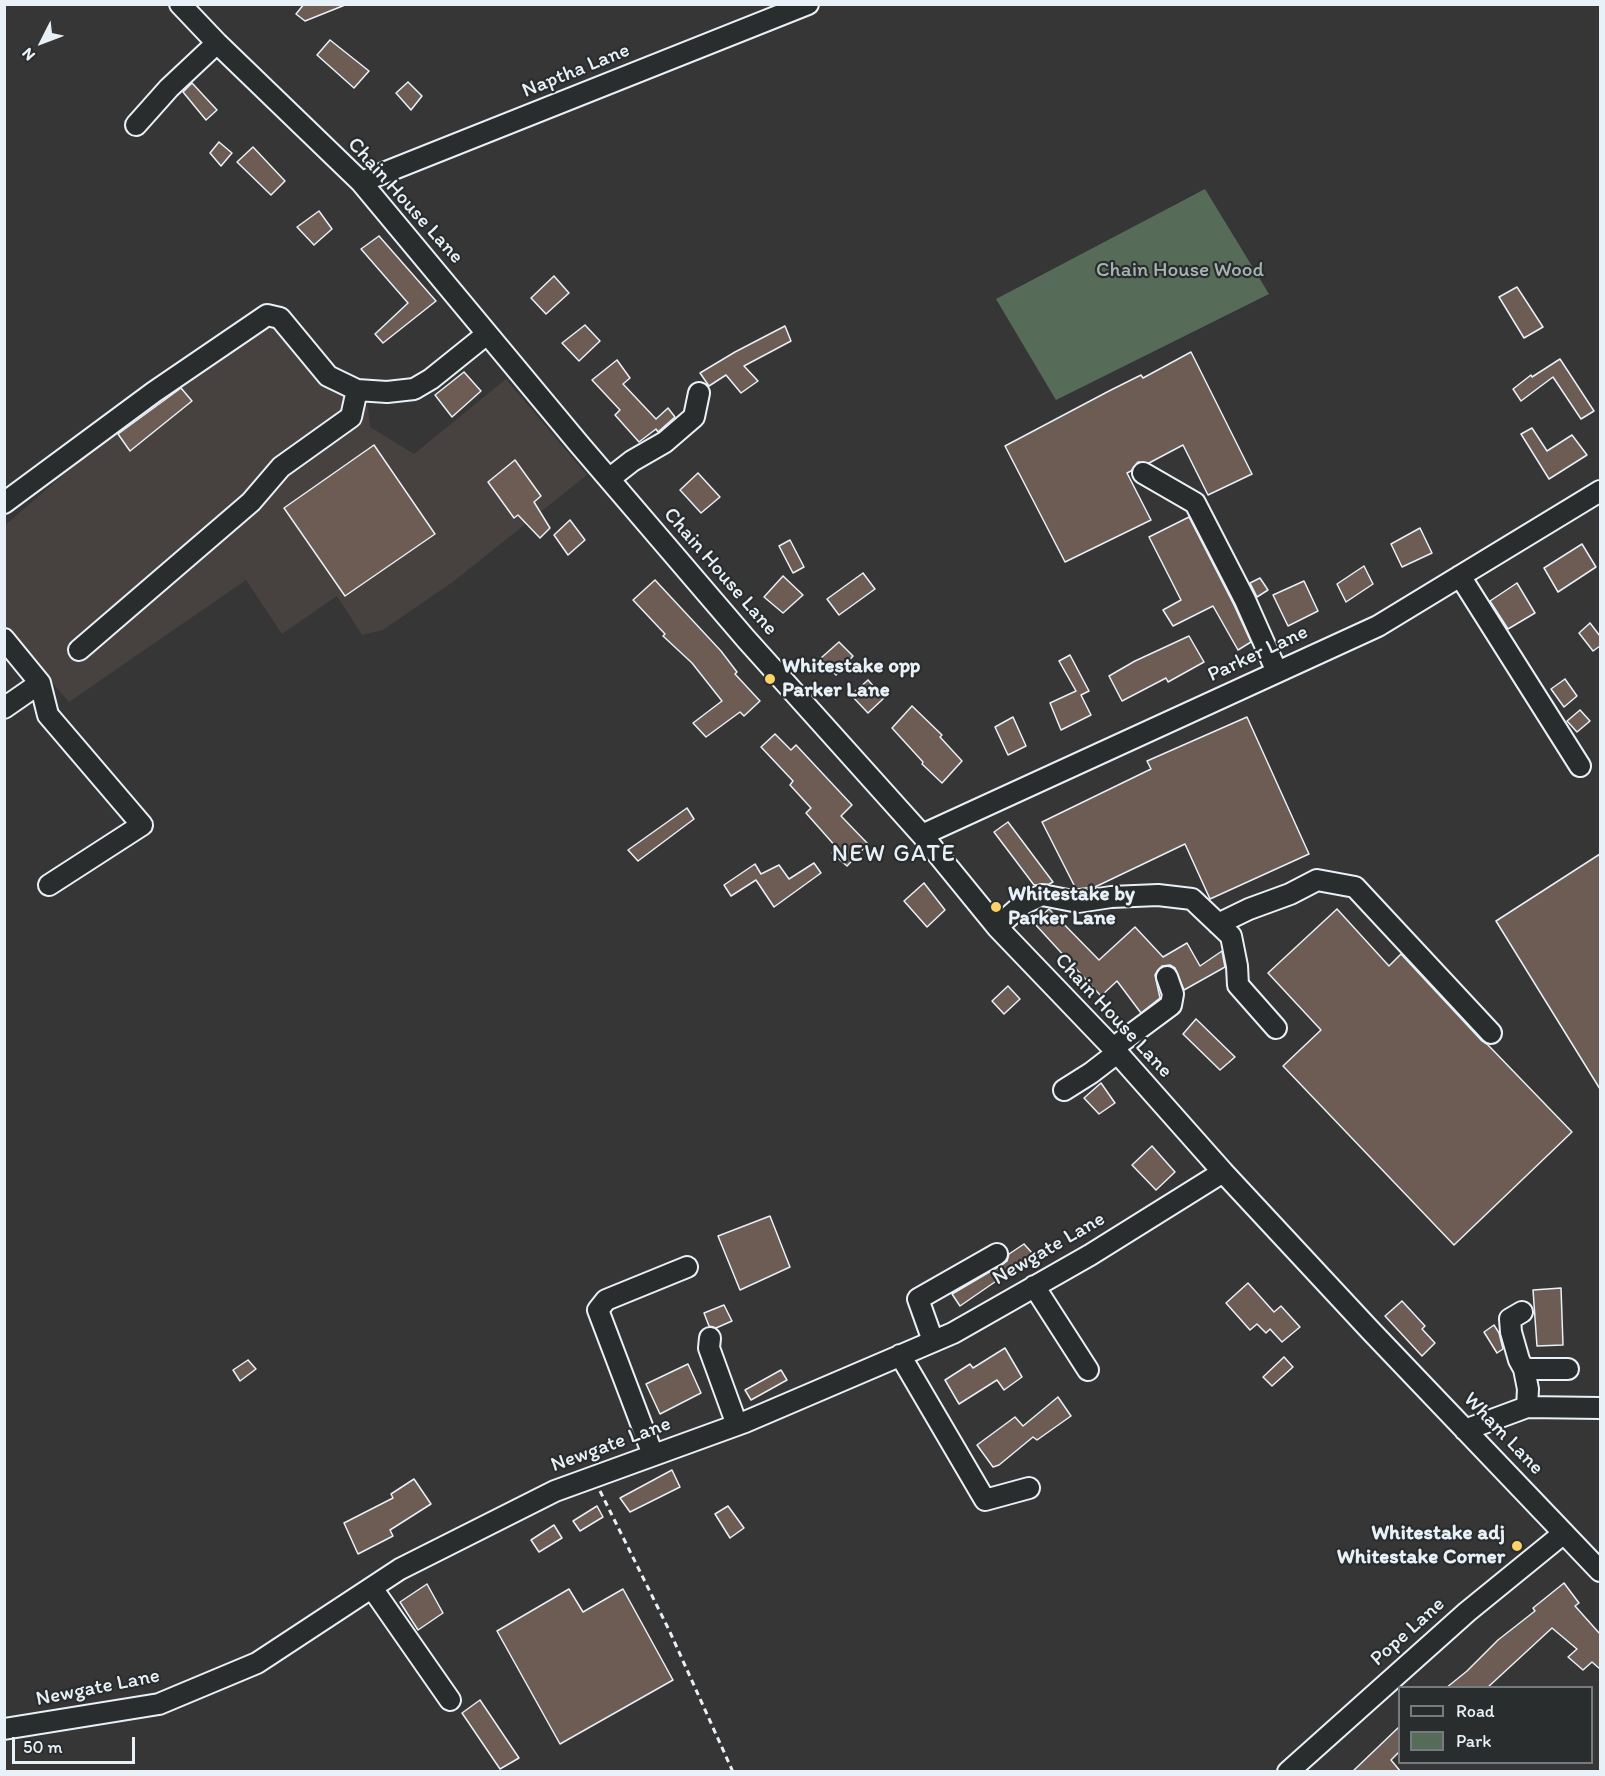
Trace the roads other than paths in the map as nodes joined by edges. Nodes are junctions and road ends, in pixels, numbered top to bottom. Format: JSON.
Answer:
{"nodes":[{"id":1,"x":180,"y":4,"type":"edge"},
{"id":2,"x":808,"y":4,"type":"edge"},
{"id":3,"x":786,"y":9,"type":"edge"},
{"id":4,"x":217,"y":43,"type":"junction"},
{"id":5,"x":136,"y":125,"type":"dead end"},
{"id":6,"x":361,"y":182,"type":"junction"},
{"id":7,"x":487,"y":334,"type":"junction"},
{"id":8,"x":357,"y":390,"type":"junction"},
{"id":9,"x":699,"y":393,"type":"dead end"},
{"id":10,"x":1143,"y":473,"type":"dead end"},
{"id":11,"x":609,"y":479,"type":"junction"},
{"id":12,"x":1600,"y":491,"type":"edge"},
{"id":13,"x":4,"y":503,"type":"edge"},
{"id":14,"x":1460,"y":576,"type":"junction"},
{"id":15,"x":4,"y":639,"type":"edge"},
{"id":16,"x":79,"y":650,"type":"dead end"},
{"id":17,"x":1277,"y":672,"type":"junction"},
{"id":18,"x":40,"y":683,"type":"junction"},
{"id":19,"x":7,"y":702,"type":"edge"},
{"id":20,"x":1580,"y":766,"type":"dead end"},
{"id":21,"x":922,"y":835,"type":"junction"},
{"id":22,"x":49,"y":885,"type":"dead end"},
{"id":23,"x":1218,"y":924,"type":"junction"},
{"id":24,"x":997,"y":927,"type":"junction"},
{"id":25,"x":1167,"y":977,"type":"dead end"},
{"id":26,"x":1276,"y":1028,"type":"dead end"},
{"id":27,"x":1491,"y":1033,"type":"dead end"},
{"id":28,"x":1115,"y":1050,"type":"junction"},
{"id":29,"x":1064,"y":1090,"type":"dead end"},
{"id":30,"x":1223,"y":1172,"type":"junction"},
{"id":31,"x":997,"y":1254,"type":"dead end"},
{"id":32,"x":687,"y":1267,"type":"dead end"},
{"id":33,"x":1034,"y":1286,"type":"junction"},
{"id":34,"x":1522,"y":1311,"type":"dead end"},
{"id":35,"x":1370,"y":1330,"type":"joint"},
{"id":36,"x":710,"y":1338,"type":"dead end"},
{"id":37,"x":933,"y":1341,"type":"junction"},
{"id":38,"x":900,"y":1355,"type":"junction"},
{"id":39,"x":1524,"y":1369,"type":"junction"},
{"id":40,"x":1568,"y":1369,"type":"dead end"},
{"id":41,"x":1088,"y":1370,"type":"dead end"},
{"id":42,"x":1527,"y":1407,"type":"junction"},
{"id":43,"x":1600,"y":1408,"type":"edge"},
{"id":44,"x":737,"y":1425,"type":"junction"},
{"id":45,"x":1466,"y":1430,"type":"junction"},
{"id":46,"x":653,"y":1455,"type":"junction"},
{"id":47,"x":1029,"y":1488,"type":"dead end"},
{"id":48,"x":1564,"y":1533,"type":"junction"},
{"id":49,"x":1600,"y":1571,"type":"edge"},
{"id":50,"x":372,"y":1588,"type":"junction"},
{"id":51,"x":450,"y":1700,"type":"dead end"},
{"id":52,"x":4,"y":1729,"type":"edge"},
{"id":53,"x":1288,"y":1772,"type":"edge"}],
"edges":[{"from":1,"to":4,"type":"street","name":"Chain House Lane"},
{"from":2,"to":3,"type":"street","name":"Naptha Lane"},
{"from":3,"to":6,"type":"street","name":"Naptha Lane"},
{"from":4,"to":5,"type":"street"},
{"from":4,"to":6,"type":"street","name":"Chain House Lane"},
{"from":6,"to":7,"type":"street","name":"Chain House Lane"},
{"from":7,"to":8,"type":"street"},
{"from":7,"to":11,"type":"street","name":"Chain House Lane"},
{"from":8,"to":13,"type":"street"},
{"from":8,"to":16,"type":"street"},
{"from":9,"to":11,"type":"street"},
{"from":10,"to":17,"type":"street"},
{"from":11,"to":21,"type":"street","name":"Chain House Lane"},
{"from":12,"to":14,"type":"street","name":"Parker Lane"},
{"from":14,"to":17,"type":"street","name":"Parker Lane"},
{"from":14,"to":20,"type":"street"},
{"from":15,"to":18,"type":"street"},
{"from":17,"to":21,"type":"street","name":"Parker Lane"},
{"from":18,"to":19,"type":"street"},
{"from":18,"to":22,"type":"street"},
{"from":21,"to":24,"type":"street","name":"Chain House Lane"},
{"from":23,"to":24,"type":"street"},
{"from":23,"to":26,"type":"street"},
{"from":23,"to":27,"type":"street"},
{"from":24,"to":28,"type":"street","name":"Chain House Lane"},
{"from":25,"to":28,"type":"street"},
{"from":28,"to":29,"type":"street"},
{"from":28,"to":30,"type":"street","name":"Chain House Lane"},
{"from":30,"to":33,"type":"street","name":"Newgate Lane"},
{"from":30,"to":35,"type":"street","name":"Chain House Lane"},
{"from":31,"to":37,"type":"street"},
{"from":32,"to":46,"type":"street"},
{"from":33,"to":37,"type":"street","name":"Newgate Lane"},
{"from":33,"to":41,"type":"street"},
{"from":34,"to":39,"type":"street"},
{"from":35,"to":45,"type":"street","name":"Wham Lane"},
{"from":36,"to":44,"type":"street"},
{"from":37,"to":38,"type":"street","name":"Newgate Lane"},
{"from":38,"to":44,"type":"street","name":"Newgate Lane"},
{"from":38,"to":47,"type":"street"},
{"from":39,"to":40,"type":"street"},
{"from":39,"to":42,"type":"street"},
{"from":42,"to":43,"type":"street"},
{"from":42,"to":45,"type":"street"},
{"from":44,"to":46,"type":"street","name":"Newgate Lane"},
{"from":45,"to":48,"type":"street","name":"Wham Lane"},
{"from":46,"to":50,"type":"street","name":"Newgate Lane"},
{"from":48,"to":49,"type":"street","name":"Wham Lane"},
{"from":48,"to":53,"type":"street","name":"Pope Lane"},
{"from":50,"to":51,"type":"street"},
{"from":50,"to":52,"type":"street","name":"Newgate Lane"}]}
